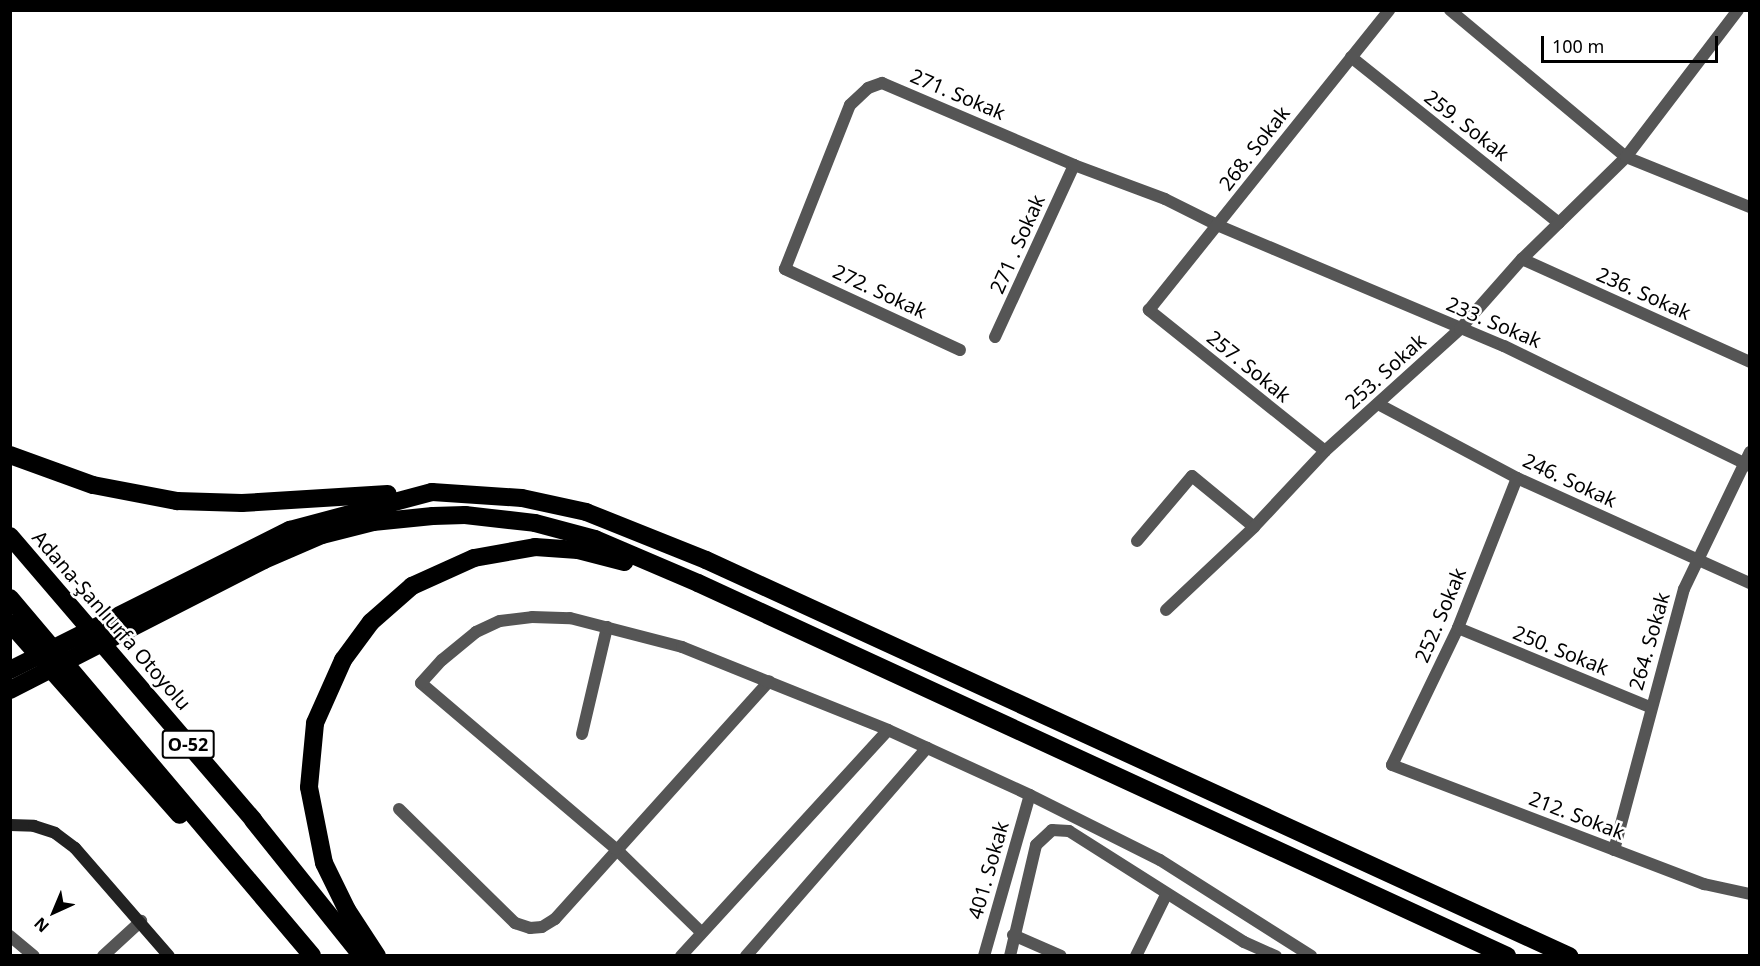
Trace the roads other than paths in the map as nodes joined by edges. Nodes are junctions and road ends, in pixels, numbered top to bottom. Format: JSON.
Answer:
{"nodes":[{"id":1,"x":1389,"y":10,"type":"edge"},
{"id":2,"x":1450,"y":10,"type":"edge"},
{"id":3,"x":1738,"y":10,"type":"edge"},
{"id":4,"x":1351,"y":57,"type":"junction"},
{"id":5,"x":1626,"y":157,"type":"junction"},
{"id":6,"x":1074,"y":165,"type":"junction"},
{"id":7,"x":1749,"y":207,"type":"edge"},
{"id":8,"x":1559,"y":223,"type":"junction"},
{"id":9,"x":1217,"y":225,"type":"junction"},
{"id":10,"x":1522,"y":259,"type":"junction"},
{"id":11,"x":785,"y":268,"type":"joint"},
{"id":12,"x":1149,"y":310,"type":"joint"},
{"id":13,"x":1460,"y":329,"type":"junction"},
{"id":14,"x":995,"y":337,"type":"dead end"},
{"id":15,"x":960,"y":350,"type":"dead end"},
{"id":16,"x":1749,"y":362,"type":"edge"},
{"id":17,"x":1378,"y":404,"type":"junction"},
{"id":18,"x":1324,"y":451,"type":"junction"},
{"id":19,"x":10,"y":455,"type":"edge"},
{"id":20,"x":1748,"y":461,"type":"edge"},
{"id":21,"x":1516,"y":478,"type":"junction"},
{"id":22,"x":432,"y":492,"type":"junction"},
{"id":23,"x":1254,"y":527,"type":"junction"},
{"id":24,"x":10,"y":536,"type":"edge"},
{"id":25,"x":1137,"y":541,"type":"dead end"},
{"id":26,"x":1696,"y":560,"type":"junction"},
{"id":27,"x":698,"y":583,"type":"junction"},
{"id":28,"x":1749,"y":584,"type":"edge"},
{"id":29,"x":10,"y":598,"type":"edge"},
{"id":30,"x":156,"y":605,"type":"junction"},
{"id":31,"x":1166,"y":610,"type":"dead end"},
{"id":32,"x":10,"y":623,"type":"edge"},
{"id":33,"x":608,"y":627,"type":"junction"},
{"id":34,"x":1458,"y":628,"type":"junction"},
{"id":35,"x":10,"y":670,"type":"edge"},
{"id":36,"x":769,"y":681,"type":"junction"},
{"id":37,"x":10,"y":690,"type":"edge"},
{"id":38,"x":1650,"y":707,"type":"junction"},
{"id":39,"x":888,"y":730,"type":"junction"},
{"id":40,"x":582,"y":734,"type":"dead end"},
{"id":41,"x":927,"y":748,"type":"junction"},
{"id":42,"x":1392,"y":765,"type":"joint"},
{"id":43,"x":1030,"y":795,"type":"junction"},
{"id":44,"x":399,"y":809,"type":"dead end"},
{"id":45,"x":10,"y":825,"type":"edge"},
{"id":46,"x":616,"y":849,"type":"junction"},
{"id":47,"x":1614,"y":850,"type":"junction"},
{"id":48,"x":1749,"y":894,"type":"edge"},
{"id":49,"x":1166,"y":895,"type":"junction"},
{"id":50,"x":141,"y":921,"type":"junction"},
{"id":51,"x":701,"y":932,"type":"junction"},
{"id":52,"x":1013,"y":935,"type":"junction"},
{"id":53,"x":10,"y":936,"type":"edge"},
{"id":54,"x":1244,"y":942,"type":"junction"},
{"id":55,"x":747,"y":955,"type":"edge"},
{"id":56,"x":34,"y":956,"type":"edge"},
{"id":57,"x":103,"y":956,"type":"edge"},
{"id":58,"x":169,"y":956,"type":"edge"},
{"id":59,"x":303,"y":956,"type":"edge"},
{"id":60,"x":312,"y":956,"type":"edge"},
{"id":61,"x":362,"y":956,"type":"edge"},
{"id":62,"x":377,"y":956,"type":"edge"},
{"id":63,"x":681,"y":956,"type":"edge"},
{"id":64,"x":984,"y":956,"type":"edge"},
{"id":65,"x":1010,"y":956,"type":"edge"},
{"id":66,"x":1061,"y":956,"type":"edge"},
{"id":67,"x":1136,"y":956,"type":"edge"},
{"id":68,"x":1239,"y":956,"type":"edge"},
{"id":69,"x":1276,"y":956,"type":"edge"},
{"id":70,"x":1311,"y":956,"type":"edge"},
{"id":71,"x":1507,"y":956,"type":"edge"},
{"id":72,"x":1569,"y":956,"type":"edge"}],
"edges":[{"from":1,"to":4,"type":"street","name":"268. Sokak"},
{"from":2,"to":5,"type":"street"},
{"from":3,"to":5,"type":"street","name":"253. Sokak"},
{"from":4,"to":8,"type":"street","name":"259. Sokak"},
{"from":4,"to":9,"type":"street","name":"268. Sokak"},
{"from":5,"to":7,"type":"street"},
{"from":5,"to":8,"type":"street","name":"253. Sokak"},
{"from":6,"to":9,"type":"street","name":"271. Sokak"},
{"from":6,"to":11,"type":"street","name":"271. Sokak"},
{"from":6,"to":14,"type":"street","name":"271 . Sokak"},
{"from":8,"to":10,"type":"street","name":"253. Sokak"},
{"from":9,"to":12,"type":"street","name":"268. Sokak"},
{"from":9,"to":13,"type":"street","name":"233. Sokak"},
{"from":10,"to":13,"type":"street","name":"253. Sokak"},
{"from":10,"to":16,"type":"street","name":"236. Sokak"},
{"from":11,"to":15,"type":"street","name":"272. Sokak"},
{"from":12,"to":18,"type":"street","name":"257. Sokak"},
{"from":13,"to":17,"type":"street","name":"253. Sokak"},
{"from":13,"to":20,"type":"street","name":"233. Sokak"},
{"from":17,"to":18,"type":"street","name":"253. Sokak"},
{"from":17,"to":21,"type":"street","name":"246. Sokak"},
{"from":18,"to":23,"type":"street","name":"253. Sokak"},
{"from":19,"to":22,"type":"highway"},
{"from":20,"to":26,"type":"street","name":"264. Sokak"},
{"from":21,"to":26,"type":"street","name":"246. Sokak"},
{"from":21,"to":34,"type":"street","name":"252. Sokak"},
{"from":22,"to":30,"type":"highway"},
{"from":22,"to":72,"type":"highway"},
{"from":23,"to":25,"type":"street"},
{"from":23,"to":31,"type":"street","name":"253. Sokak"},
{"from":24,"to":61,"type":"highway","name":"Adana-Şanlıurfa Otoyolu","number":"O-52"},
{"from":26,"to":28,"type":"street","name":"246. Sokak"},
{"from":26,"to":38,"type":"street","name":"264. Sokak"},
{"from":27,"to":30,"type":"highway"},
{"from":27,"to":62,"type":"highway"},
{"from":27,"to":71,"type":"highway"},
{"from":29,"to":60,"type":"highway","number":"O-52"},
{"from":30,"to":35,"type":"highway"},
{"from":30,"to":37,"type":"highway"},
{"from":32,"to":59,"type":"highway"},
{"from":33,"to":36,"type":"street"},
{"from":33,"to":40,"type":"street"},
{"from":33,"to":46,"type":"street"},
{"from":34,"to":38,"type":"street","name":"250. Sokak"},
{"from":34,"to":42,"type":"street","name":"252. Sokak"},
{"from":36,"to":39,"type":"street"},
{"from":36,"to":46,"type":"street"},
{"from":38,"to":47,"type":"street","name":"264. Sokak"},
{"from":39,"to":41,"type":"street"},
{"from":39,"to":51,"type":"street"},
{"from":41,"to":43,"type":"street"},
{"from":41,"to":55,"type":"street"},
{"from":42,"to":47,"type":"street","name":"212. Sokak"},
{"from":43,"to":64,"type":"street","name":"401. Sokak"},
{"from":43,"to":70,"type":"street"},
{"from":44,"to":46,"type":"street"},
{"from":45,"to":50,"type":"main road"},
{"from":46,"to":51,"type":"street"},
{"from":47,"to":48,"type":"street","name":"212. Sokak"},
{"from":49,"to":52,"type":"street"},
{"from":49,"to":54,"type":"street"},
{"from":49,"to":67,"type":"street"},
{"from":50,"to":57,"type":"street"},
{"from":50,"to":58,"type":"main road"},
{"from":51,"to":63,"type":"street"},
{"from":52,"to":65,"type":"street"},
{"from":52,"to":66,"type":"street"},
{"from":53,"to":56,"type":"street"},
{"from":54,"to":68,"type":"street"},
{"from":54,"to":69,"type":"street"}]}
